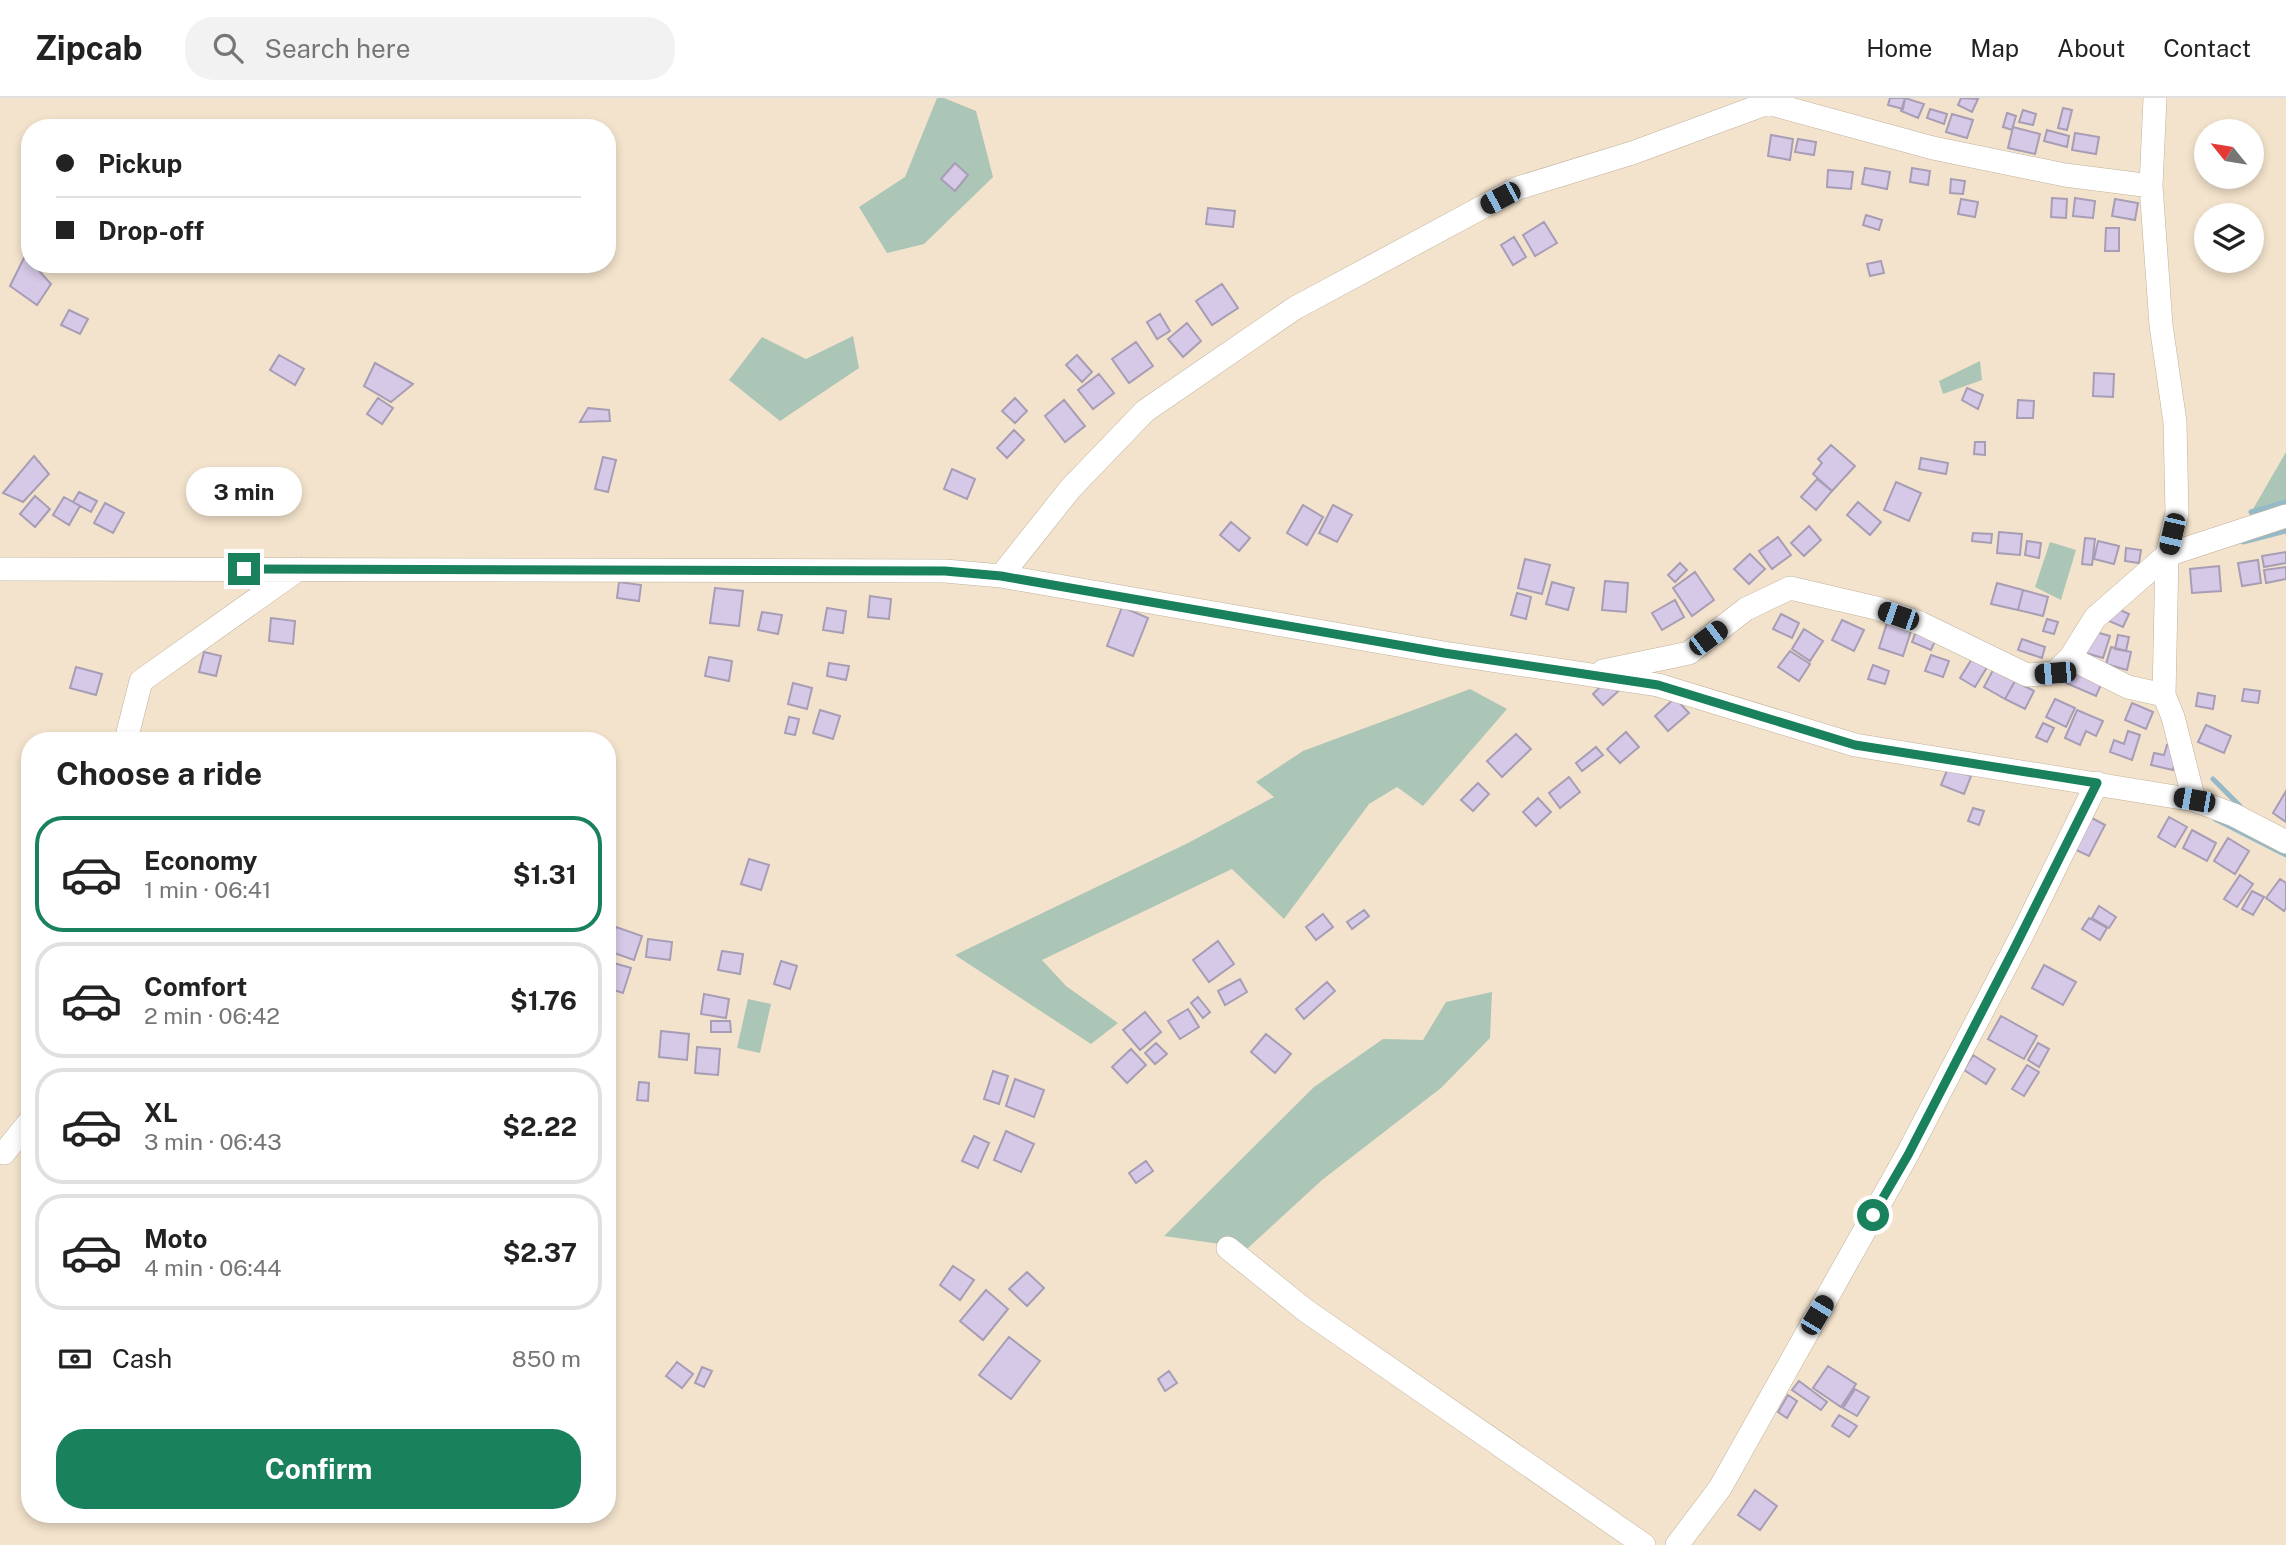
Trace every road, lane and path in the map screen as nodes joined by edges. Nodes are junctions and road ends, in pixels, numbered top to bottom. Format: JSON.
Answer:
{"nodes":[{"id":1,"x":2155,"y":98,"type":"edge"},
{"id":2,"x":2151,"y":186,"type":"junction"},
{"id":3,"x":2286,"y":516,"type":"edge"},
{"id":4,"x":2167,"y":555,"type":"junction"},
{"id":5,"x":0,"y":569,"type":"edge"},
{"id":6,"x":299,"y":569,"type":"junction"},
{"id":7,"x":1001,"y":576,"type":"junction"},
{"id":8,"x":2070,"y":658,"type":"junction"},
{"id":9,"x":1587,"y":674,"type":"junction"},
{"id":10,"x":2164,"y":695,"type":"junction"},
{"id":11,"x":128,"y":732,"type":"edge"},
{"id":12,"x":2097,"y":783,"type":"junction"},
{"id":13,"x":2194,"y":800,"type":"junction"},
{"id":14,"x":2286,"y":842,"type":"edge"},
{"id":15,"x":21,"y":1132,"type":"edge"},
{"id":16,"x":4,"y":1153,"type":"dead end"},
{"id":17,"x":1228,"y":1248,"type":"dead end"},
{"id":18,"x":1644,"y":1545,"type":"edge"},
{"id":19,"x":1677,"y":1545,"type":"edge"}],
"edges":[{"from":1,"to":2,"type":"street"},
{"from":2,"to":4,"type":"street"},
{"from":2,"to":7,"type":"street"},
{"from":3,"to":4,"type":"street"},
{"from":4,"to":8,"type":"street"},
{"from":4,"to":10,"type":"street"},
{"from":5,"to":6,"type":"street"},
{"from":6,"to":7,"type":"street"},
{"from":6,"to":11,"type":"street"},
{"from":7,"to":9,"type":"street"},
{"from":8,"to":9,"type":"street"},
{"from":8,"to":10,"type":"street"},
{"from":9,"to":12,"type":"street"},
{"from":10,"to":13,"type":"street"},
{"from":12,"to":13,"type":"street"},
{"from":12,"to":19,"type":"street"},
{"from":13,"to":14,"type":"street"},
{"from":15,"to":16,"type":"street"},
{"from":17,"to":18,"type":"street"}]}
